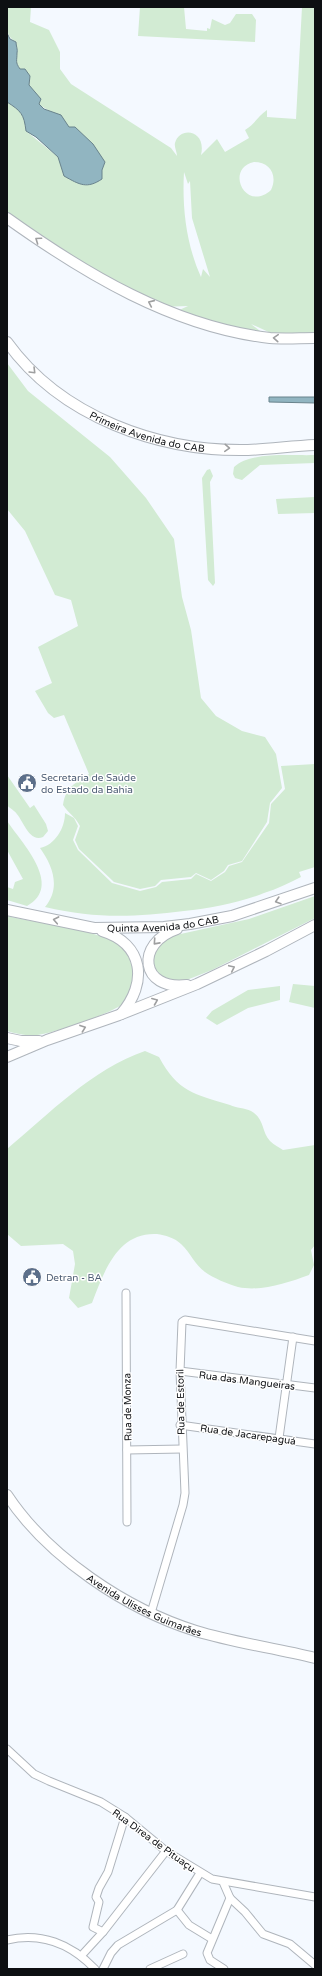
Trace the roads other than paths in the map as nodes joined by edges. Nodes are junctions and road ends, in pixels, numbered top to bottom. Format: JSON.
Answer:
{"nodes":[{"id":1,"x":7,"y":219,"type":"edge"},
{"id":2,"x":315,"y":338,"type":"edge"},
{"id":3,"x":7,"y":342,"type":"edge"},
{"id":4,"x":315,"y":445,"type":"edge"},
{"id":5,"x":315,"y":888,"type":"edge"},
{"id":6,"x":7,"y":910,"type":"edge"},
{"id":7,"x":190,"y":924,"type":"junction"},
{"id":8,"x":315,"y":925,"type":"edge"},
{"id":9,"x":94,"y":928,"type":"junction"},
{"id":10,"x":197,"y":984,"type":"junction"},
{"id":11,"x":119,"y":1015,"type":"junction"},
{"id":12,"x":7,"y":1038,"type":"edge"},
{"id":13,"x":47,"y":1040,"type":"junction"},
{"id":14,"x":7,"y":1057,"type":"edge"},
{"id":15,"x":126,"y":1293,"type":"dead end"},
{"id":16,"x":293,"y":1337,"type":"junction"},
{"id":17,"x":315,"y":1340,"type":"edge"},
{"id":18,"x":180,"y":1371,"type":"junction"},
{"id":19,"x":287,"y":1384,"type":"junction"},
{"id":20,"x":315,"y":1388,"type":"edge"},
{"id":21,"x":180,"y":1425,"type":"junction"},
{"id":22,"x":279,"y":1438,"type":"junction"},
{"id":23,"x":315,"y":1444,"type":"edge"},
{"id":24,"x":182,"y":1449,"type":"junction"},
{"id":25,"x":127,"y":1450,"type":"junction"},
{"id":26,"x":7,"y":1495,"type":"edge"},
{"id":27,"x":127,"y":1522,"type":"dead end"},
{"id":28,"x":151,"y":1613,"type":"junction"},
{"id":29,"x":315,"y":1658,"type":"edge"},
{"id":30,"x":7,"y":1749,"type":"edge"},
{"id":31,"x":124,"y":1817,"type":"junction"},
{"id":32,"x":166,"y":1851,"type":"junction"},
{"id":33,"x":200,"y":1873,"type":"junction"},
{"id":34,"x":223,"y":1882,"type":"junction"},
{"id":35,"x":315,"y":1897,"type":"edge"},
{"id":36,"x":230,"y":1898,"type":"junction"},
{"id":37,"x":177,"y":1910,"type":"junction"},
{"id":38,"x":103,"y":1932,"type":"junction"},
{"id":39,"x":212,"y":1939,"type":"junction"},
{"id":40,"x":7,"y":1940,"type":"edge"},
{"id":41,"x":183,"y":1954,"type":"dead end"},
{"id":42,"x":81,"y":1956,"type":"junction"},
{"id":43,"x":315,"y":1966,"type":"edge"},
{"id":44,"x":95,"y":1969,"type":"edge"},
{"id":45,"x":103,"y":1969,"type":"edge"},
{"id":46,"x":150,"y":1969,"type":"edge"},
{"id":47,"x":224,"y":1969,"type":"edge"}],
"edges":[{"from":2,"to":1,"type":"main road","one_way":true},
{"from":3,"to":4,"type":"main road","name":"Primeira Avenida do CAB","one_way":true},
{"from":5,"to":7,"type":"main road","name":"Quinta Avenida do CAB","one_way":true},
{"from":9,"to":6,"type":"main road","name":"Quinta Avenida do CAB","one_way":true},
{"from":7,"to":9,"type":"main road","name":"Quinta Avenida do CAB"},
{"from":7,"to":10,"type":"main road","one_way":true},
{"from":10,"to":8,"type":"main road","one_way":true},
{"from":9,"to":11,"type":"main road"},
{"from":11,"to":10,"type":"main road","one_way":true},
{"from":13,"to":11,"type":"main road","one_way":true},
{"from":12,"to":13,"type":"main road"},
{"from":13,"to":14,"type":"main road"},
{"from":15,"to":25,"type":"street","name":"Rua de Monza"},
{"from":16,"to":17,"type":"street","name":"Rua de Estoril"},
{"from":16,"to":18,"type":"street","name":"Rua de Estoril"},
{"from":16,"to":19,"type":"street"},
{"from":18,"to":19,"type":"street","name":"Rua das Mangueiras"},
{"from":18,"to":21,"type":"street","name":"Rua de Estoril"},
{"from":19,"to":20,"type":"street","name":"Rua das Mangueiras"},
{"from":19,"to":22,"type":"street"},
{"from":21,"to":22,"type":"street","name":"Rua de Jacarepaguá"},
{"from":21,"to":24,"type":"street","name":"Rua de Estoril"},
{"from":22,"to":23,"type":"street","name":"Rua de Jacarepaguá"},
{"from":24,"to":25,"type":"street"},
{"from":24,"to":28,"type":"street","name":"Rua de Estoril"},
{"from":25,"to":27,"type":"street","name":"Rua de Monza"},
{"from":26,"to":28,"type":"main road","name":"Avenida Ulisses Guimarães"},
{"from":28,"to":29,"type":"main road","name":"Avenida Ulisses Guimarães"},
{"from":30,"to":31,"type":"street","name":"Rua Direa de Pituaçu"},
{"from":31,"to":32,"type":"street","name":"Rua Direa de Pituaçu"},
{"from":31,"to":38,"type":"street"},
{"from":32,"to":33,"type":"street","name":"Rua Direa de Pituaçu"},
{"from":32,"to":38,"type":"street"},
{"from":33,"to":34,"type":"street","name":"Rua Direa de Pituaçu"},
{"from":33,"to":37,"type":"street"},
{"from":34,"to":35,"type":"street","name":"Rua Direa de Pituaçu"},
{"from":34,"to":36,"type":"street"},
{"from":36,"to":39,"type":"street"},
{"from":36,"to":43,"type":"street"},
{"from":37,"to":39,"type":"street"},
{"from":37,"to":45,"type":"street"},
{"from":38,"to":42,"type":"street"},
{"from":39,"to":47,"type":"street"},
{"from":40,"to":42,"type":"street"},
{"from":41,"to":46,"type":"street"},
{"from":42,"to":44,"type":"street"}]}
